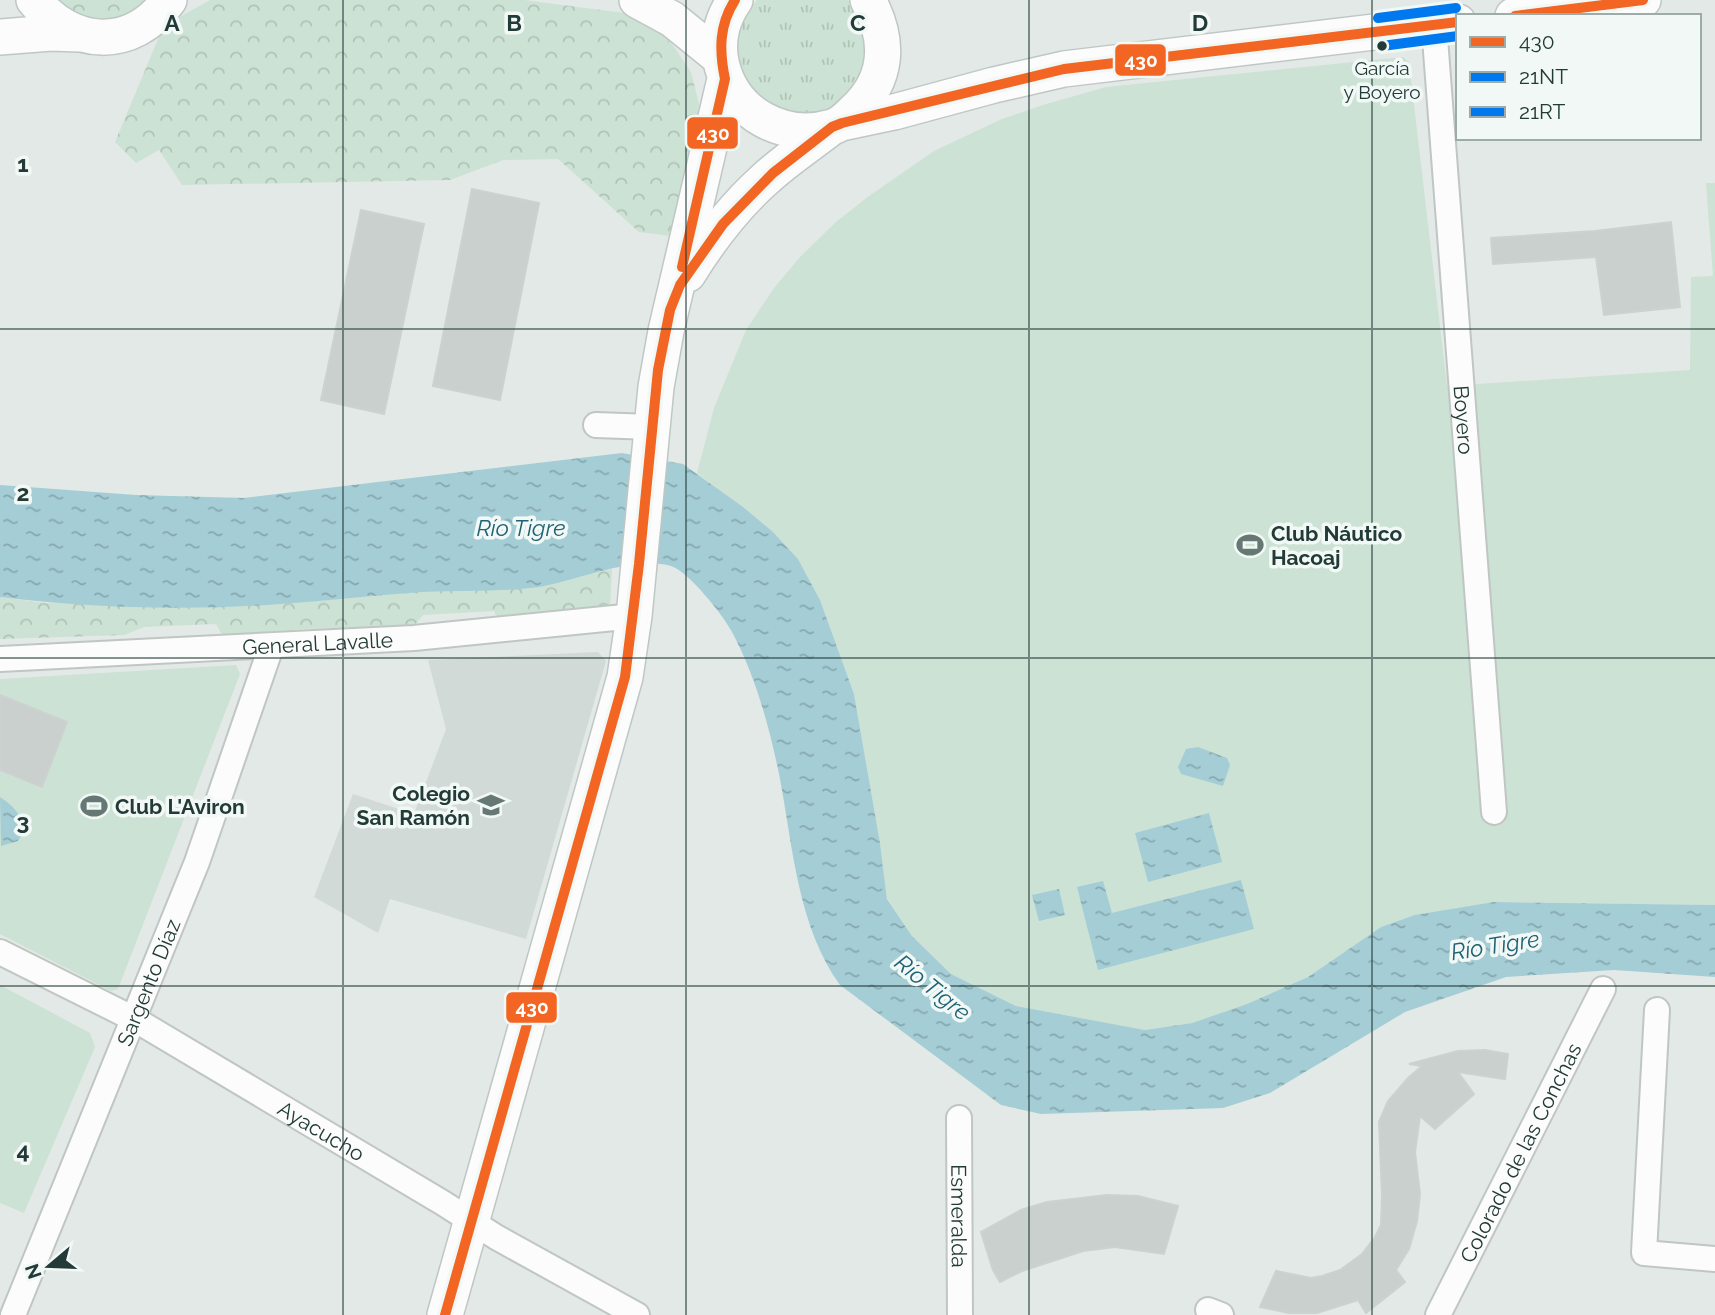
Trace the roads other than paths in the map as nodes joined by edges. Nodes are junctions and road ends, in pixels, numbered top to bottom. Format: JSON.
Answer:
{"nodes":[{"id":1,"x":34,"y":0,"type":"edge"},
{"id":2,"x":637,"y":0,"type":"edge"},
{"id":3,"x":735,"y":0,"type":"edge"},
{"id":4,"x":869,"y":0,"type":"edge"},
{"id":5,"x":1643,"y":0,"type":"edge"},
{"id":6,"x":166,"y":8,"type":"edge"},
{"id":7,"x":1529,"y":14,"type":"edge"},
{"id":8,"x":1446,"y":24,"type":"edge"},
{"id":9,"x":86,"y":36,"type":"junction"},
{"id":10,"x":0,"y":37,"type":"edge"},
{"id":11,"x":723,"y":69,"type":"junction"},
{"id":12,"x":837,"y":125,"type":"junction"},
{"id":13,"x":676,"y":292,"type":"junction"},
{"id":14,"x":596,"y":425,"type":"dead end"},
{"id":15,"x":651,"y":438,"type":"junction"},
{"id":16,"x":634,"y":616,"type":"junction"},
{"id":17,"x":271,"y":647,"type":"junction"},
{"id":18,"x":0,"y":659,"type":"edge"},
{"id":19,"x":1493,"y":812,"type":"dead end"},
{"id":20,"x":0,"y":952,"type":"edge"},
{"id":21,"x":1603,"y":989,"type":"dead end"},
{"id":22,"x":1657,"y":1010,"type":"dead end"},
{"id":23,"x":134,"y":1019,"type":"junction"},
{"id":24,"x":959,"y":1118,"type":"dead end"},
{"id":25,"x":471,"y":1221,"type":"junction"},
{"id":26,"x":1715,"y":1259,"type":"edge"},
{"id":27,"x":13,"y":1315,"type":"edge"},
{"id":28,"x":445,"y":1315,"type":"edge"},
{"id":29,"x":637,"y":1315,"type":"edge"},
{"id":30,"x":960,"y":1315,"type":"edge"},
{"id":31,"x":1438,"y":1315,"type":"edge"}],
"edges":[{"from":1,"to":9,"type":"main road"},
{"from":2,"to":11,"type":"main road"},
{"from":3,"to":11,"type":"main road"},
{"from":4,"to":12,"type":"main road"},
{"from":5,"to":7,"type":"main road"},
{"from":6,"to":9,"type":"main road"},
{"from":8,"to":12,"type":"main road"},
{"from":8,"to":19,"type":"street","name":"Boyero"},
{"from":9,"to":10,"type":"main road"},
{"from":11,"to":12,"type":"main road"},
{"from":11,"to":13,"type":"main road"},
{"from":12,"to":13,"type":"main road"},
{"from":13,"to":15,"type":"main road"},
{"from":14,"to":15,"type":"street"},
{"from":15,"to":16,"type":"main road"},
{"from":16,"to":17,"type":"street","name":"General Lavalle"},
{"from":16,"to":25,"type":"main road"},
{"from":17,"to":18,"type":"street","name":"General Lavalle"},
{"from":17,"to":23,"type":"street","name":"Sargento Díaz"},
{"from":20,"to":23,"type":"street","name":"Ayacucho"},
{"from":21,"to":31,"type":"street","name":"Colorado de las Conchas"},
{"from":22,"to":26,"type":"street"},
{"from":23,"to":25,"type":"street","name":"Ayacucho"},
{"from":23,"to":27,"type":"street","name":"Sargento Díaz"},
{"from":24,"to":30,"type":"street","name":"Esmeralda"},
{"from":25,"to":28,"type":"main road"},
{"from":25,"to":29,"type":"street","name":"Ayacucho"}]}
